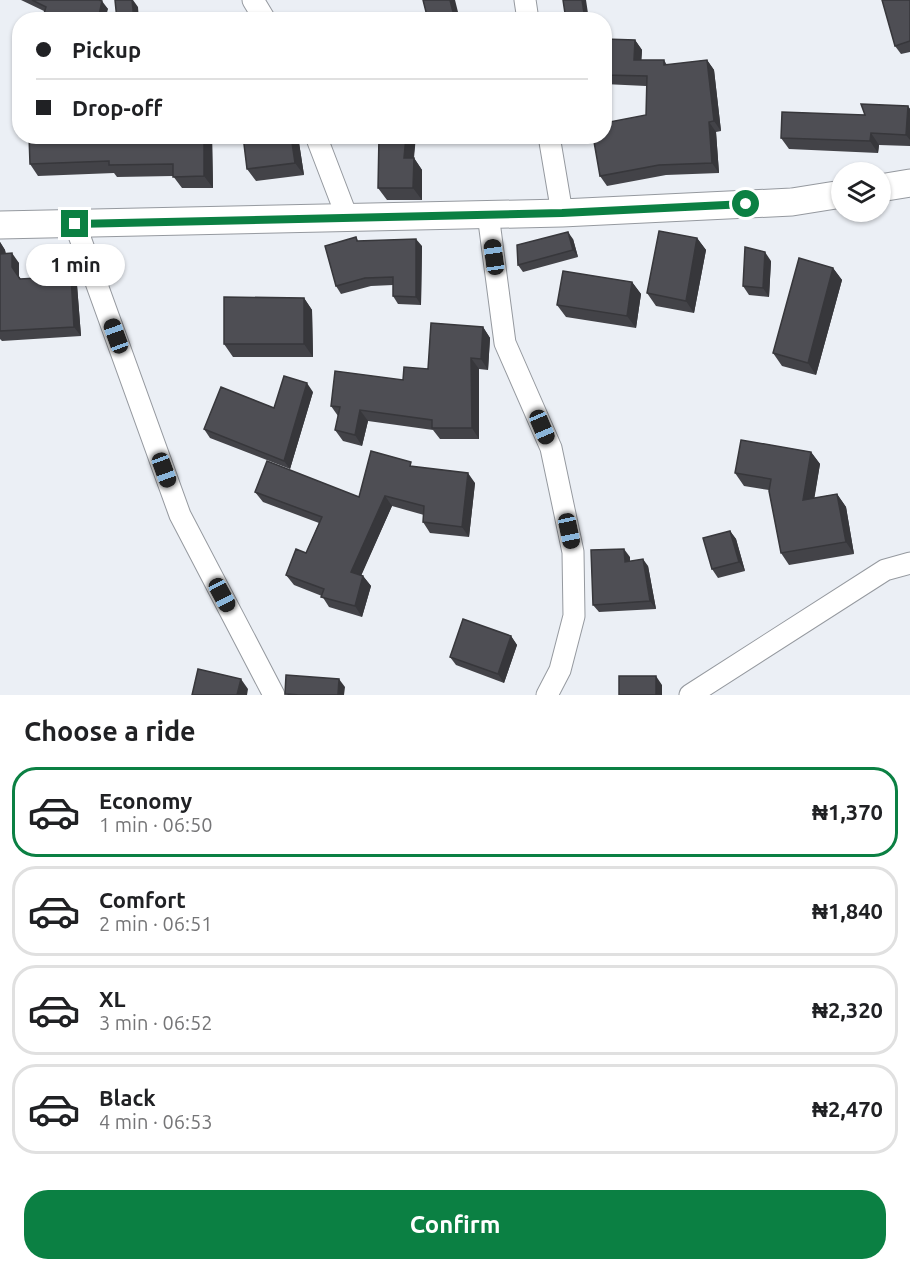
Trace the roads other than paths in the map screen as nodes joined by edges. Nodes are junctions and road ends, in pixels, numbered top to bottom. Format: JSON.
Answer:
{"nodes":[{"id":1,"x":319,"y":144,"type":"edge"},
{"id":2,"x":550,"y":144,"type":"edge"},
{"id":3,"x":910,"y":183,"type":"edge"},
{"id":4,"x":891,"y":186,"type":"edge"},
{"id":5,"x":831,"y":196,"type":"edge"},
{"id":6,"x":562,"y":213,"type":"junction"},
{"id":7,"x":488,"y":214,"type":"junction"},
{"id":8,"x":348,"y":217,"type":"junction"},
{"id":9,"x":75,"y":224,"type":"junction"},
{"id":10,"x":0,"y":225,"type":"edge"},
{"id":11,"x":910,"y":563,"type":"edge"},
{"id":12,"x":274,"y":695,"type":"edge"},
{"id":13,"x":547,"y":695,"type":"edge"},
{"id":14,"x":690,"y":695,"type":"edge"}],
"edges":[{"from":1,"to":8,"type":"street"},
{"from":2,"to":6,"type":"street"},
{"from":3,"to":4,"type":"street"},
{"from":5,"to":6,"type":"street"},
{"from":6,"to":7,"type":"street"},
{"from":7,"to":8,"type":"street"},
{"from":7,"to":13,"type":"street"},
{"from":8,"to":9,"type":"street"},
{"from":9,"to":10,"type":"street"},
{"from":9,"to":12,"type":"street"},
{"from":11,"to":14,"type":"street"}]}
